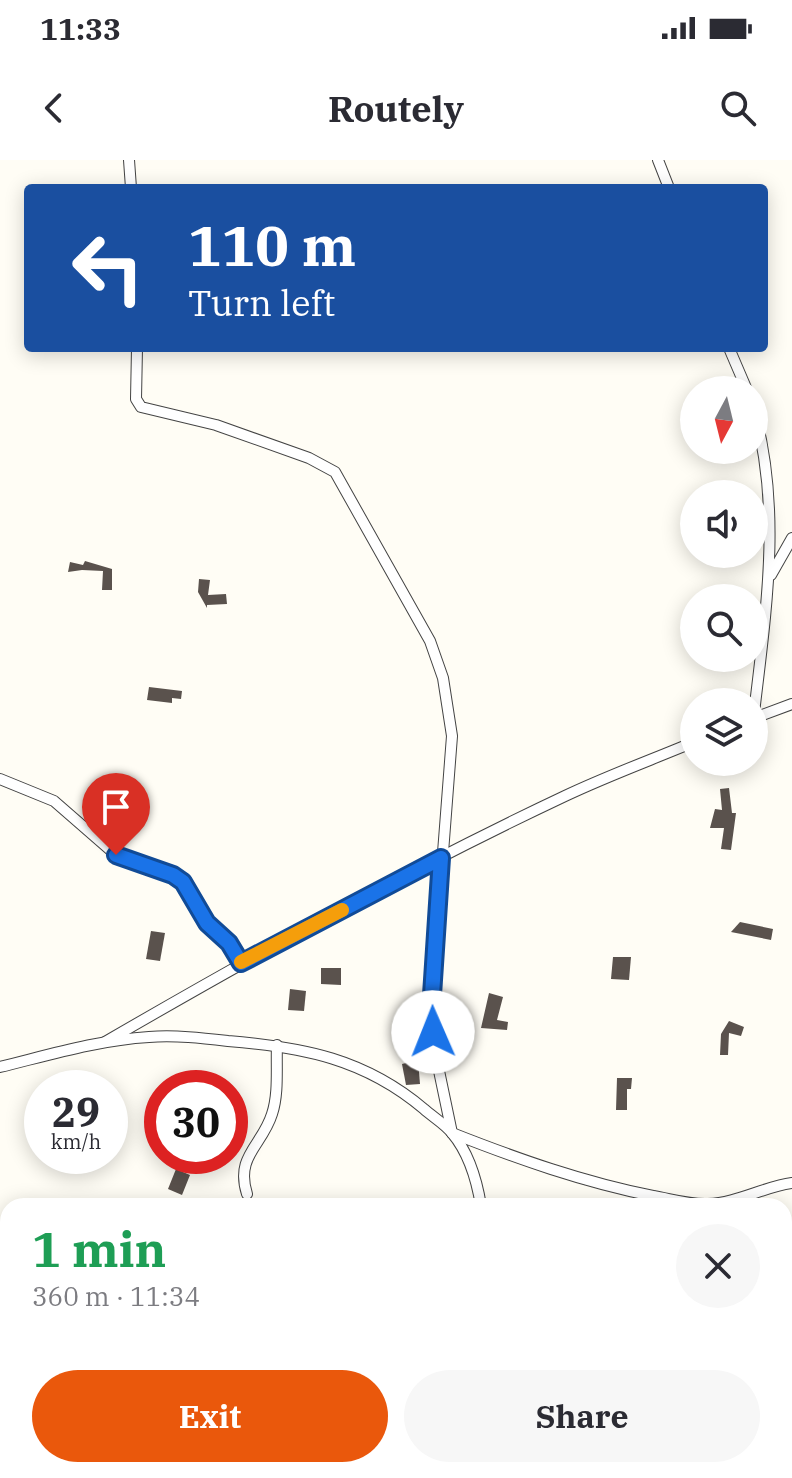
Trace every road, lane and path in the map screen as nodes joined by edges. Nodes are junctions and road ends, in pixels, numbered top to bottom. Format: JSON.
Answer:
{"nodes":[{"id":1,"x":129,"y":160,"type":"edge"},
{"id":2,"x":658,"y":160,"type":"edge"},
{"id":3,"x":131,"y":184,"type":"edge"},
{"id":4,"x":667,"y":184,"type":"edge"},
{"id":5,"x":137,"y":352,"type":"edge"},
{"id":6,"x":731,"y":352,"type":"edge"},
{"id":7,"x":741,"y":376,"type":"edge"},
{"id":8,"x":765,"y":464,"type":"edge"},
{"id":9,"x":792,"y":538,"type":"edge"},
{"id":10,"x":770,"y":577,"type":"junction"},
{"id":11,"x":757,"y":688,"type":"edge"},
{"id":12,"x":792,"y":704,"type":"edge"},
{"id":13,"x":768,"y":711,"type":"edge"},
{"id":14,"x":680,"y":748,"type":"edge"},
{"id":15,"x":0,"y":779,"type":"edge"},
{"id":16,"x":441,"y":858,"type":"junction"},
{"id":17,"x":241,"y":963,"type":"junction"},
{"id":18,"x":105,"y":1042,"type":"junction"},
{"id":19,"x":277,"y":1045,"type":"junction"},
{"id":20,"x":0,"y":1067,"type":"edge"},
{"id":21,"x":452,"y":1133,"type":"junction"},
{"id":22,"x":792,"y":1183,"type":"edge"},
{"id":23,"x":247,"y":1194,"type":"dead end"},
{"id":24,"x":653,"y":1196,"type":"junction"},
{"id":25,"x":480,"y":1198,"type":"edge"},
{"id":26,"x":650,"y":1198,"type":"edge"},
{"id":27,"x":664,"y":1198,"type":"edge"},
{"id":28,"x":743,"y":1198,"type":"edge"}],
"edges":[{"from":1,"to":3,"type":"street"},
{"from":2,"to":4,"type":"street"},
{"from":5,"to":16,"type":"street"},
{"from":6,"to":7,"type":"street"},
{"from":8,"to":10,"type":"street"},
{"from":9,"to":10,"type":"street"},
{"from":10,"to":11,"type":"street"},
{"from":12,"to":13,"type":"street"},
{"from":14,"to":16,"type":"street"},
{"from":15,"to":17,"type":"street"},
{"from":16,"to":17,"type":"street"},
{"from":16,"to":21,"type":"street"},
{"from":17,"to":18,"type":"street"},
{"from":18,"to":19,"type":"street"},
{"from":18,"to":20,"type":"street"},
{"from":19,"to":21,"type":"street"},
{"from":19,"to":23,"type":"street"},
{"from":21,"to":24,"type":"street"},
{"from":21,"to":25,"type":"street"},
{"from":22,"to":28,"type":"street"},
{"from":24,"to":26,"type":"street"},
{"from":24,"to":27,"type":"street"}]}
